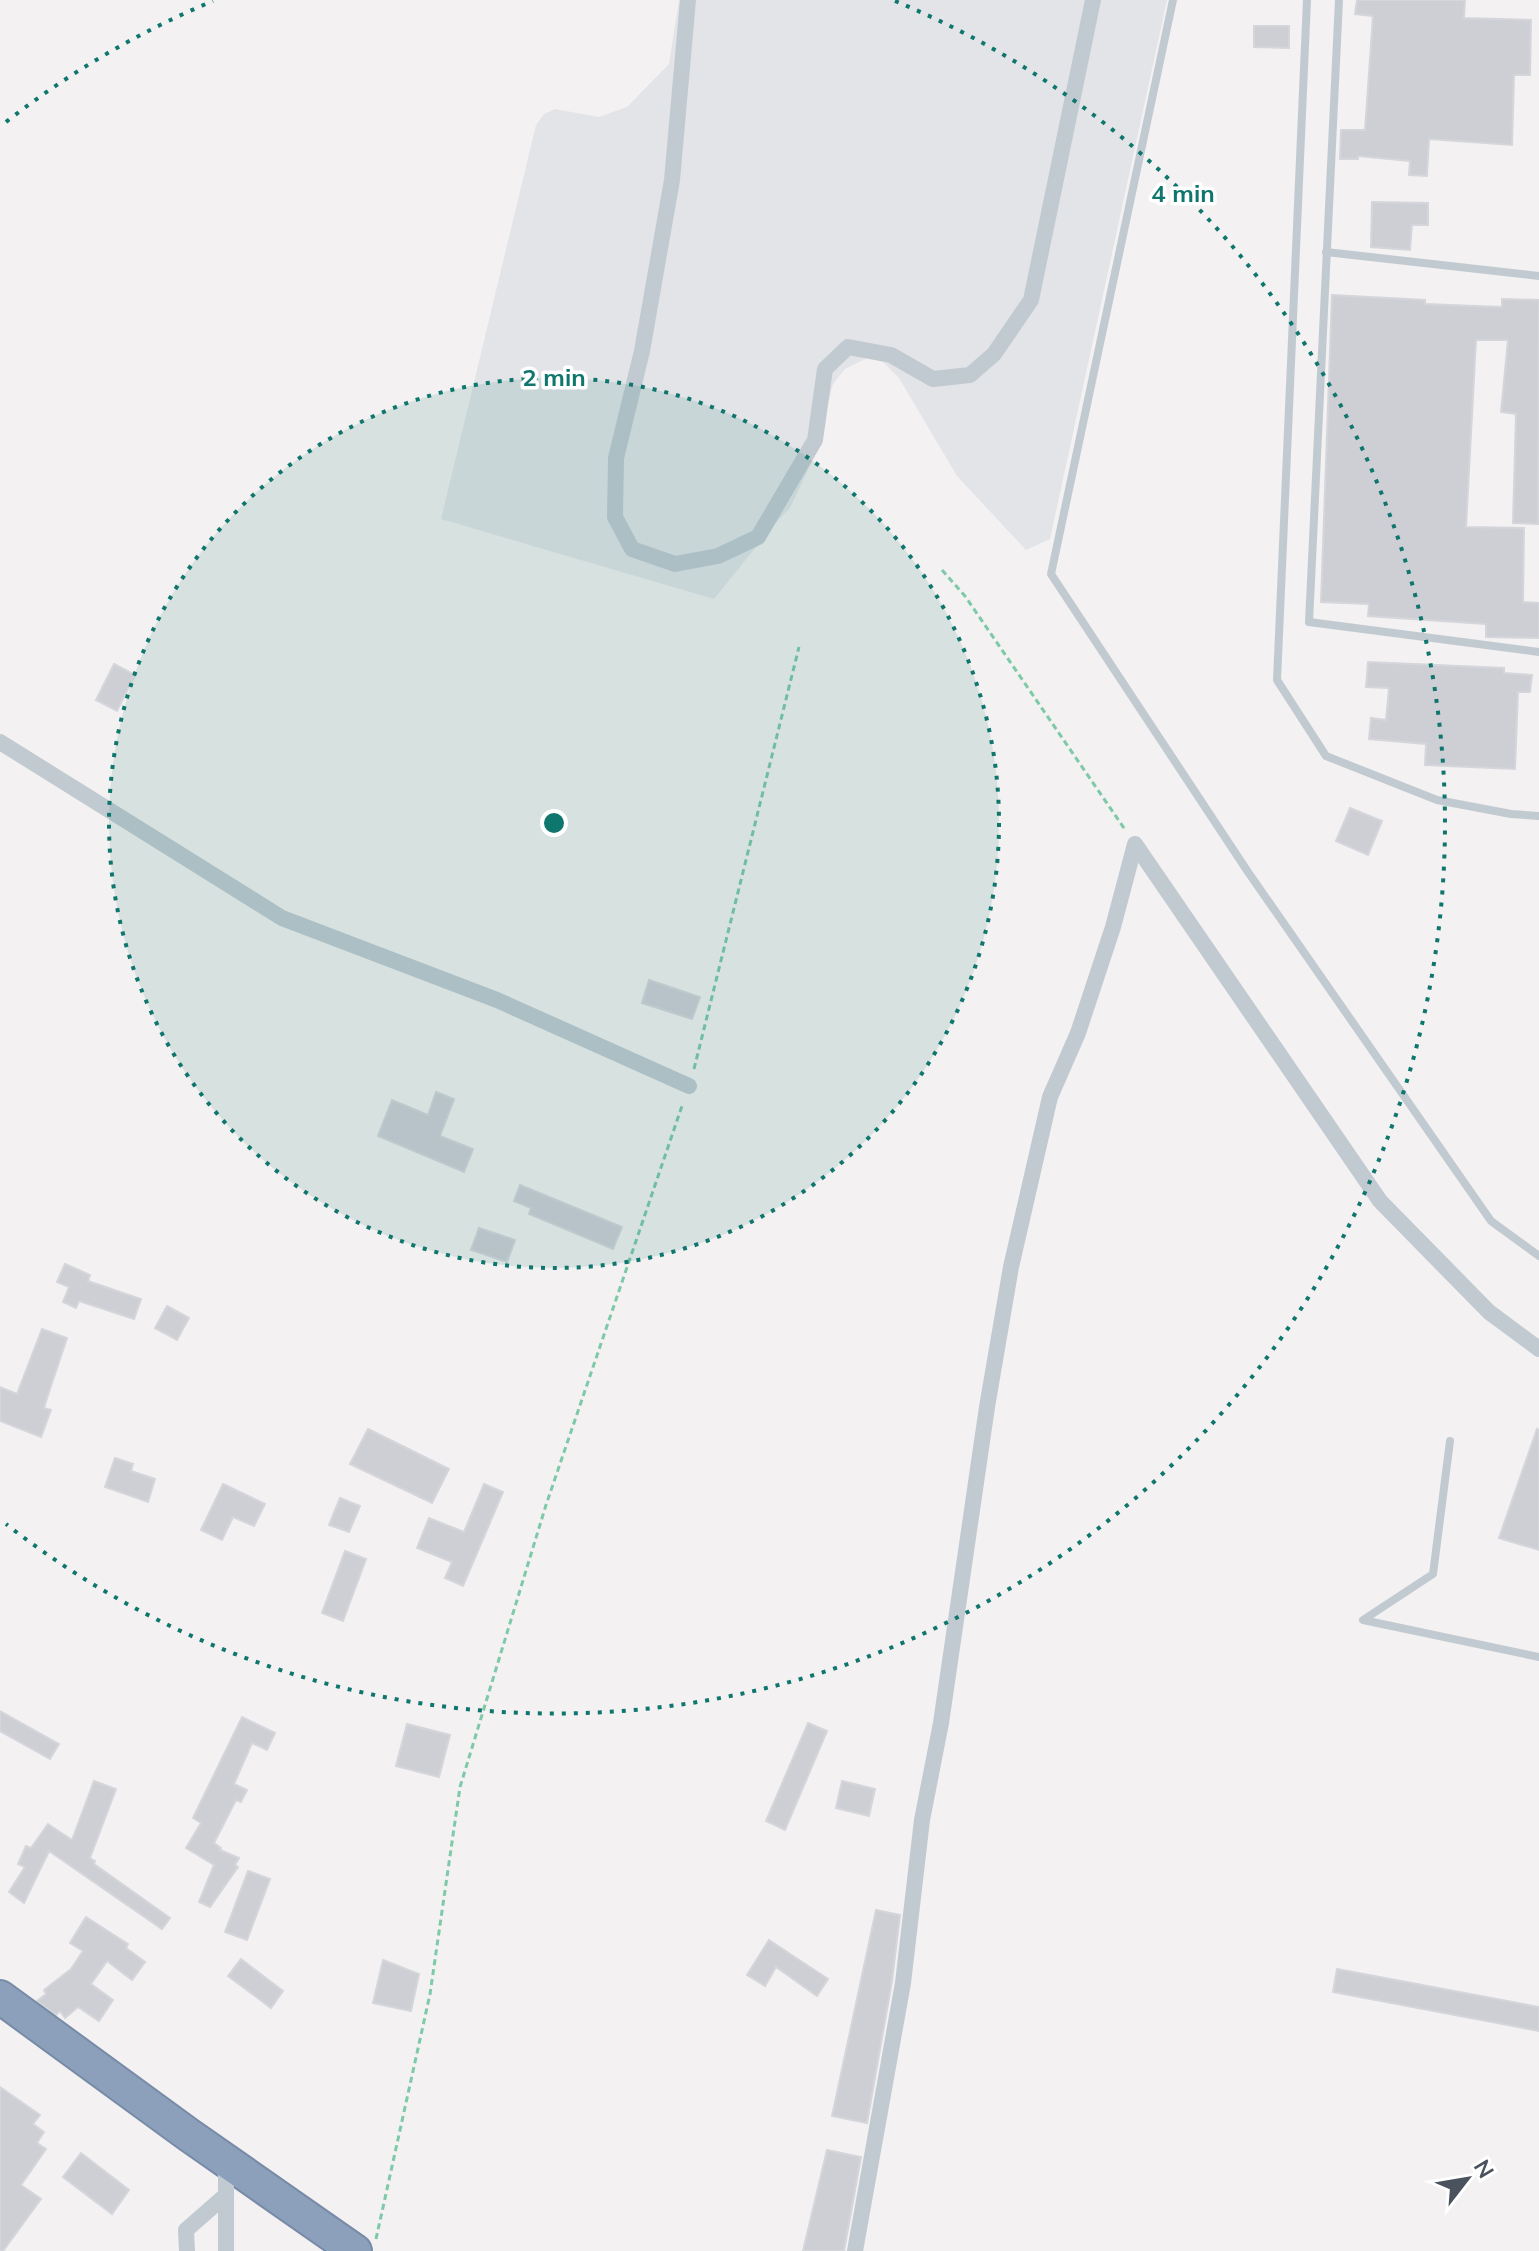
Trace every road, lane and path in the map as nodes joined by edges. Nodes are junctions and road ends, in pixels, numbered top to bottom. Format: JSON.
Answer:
{"nodes":[{"id":1,"x":688,"y":0,"type":"edge"},
{"id":2,"x":1093,"y":0,"type":"edge"},
{"id":3,"x":1173,"y":0,"type":"edge"},
{"id":4,"x":1307,"y":0,"type":"edge"},
{"id":5,"x":1339,"y":0,"type":"edge"},
{"id":6,"x":1326,"y":252,"type":"junction"},
{"id":7,"x":1539,"y":276,"type":"edge"},
{"id":8,"x":942,"y":570,"type":"dead end"},
{"id":9,"x":799,"y":647,"type":"dead end"},
{"id":10,"x":1539,"y":652,"type":"edge"},
{"id":11,"x":0,"y":742,"type":"edge"},
{"id":12,"x":1539,"y":816,"type":"edge"},
{"id":13,"x":1135,"y":844,"type":"junction"},
{"id":14,"x":689,"y":1086,"type":"junction"},
{"id":15,"x":1539,"y":1256,"type":"edge"},
{"id":16,"x":1539,"y":1349,"type":"edge"},
{"id":17,"x":1450,"y":1441,"type":"dead end"},
{"id":18,"x":1539,"y":1657,"type":"edge"},
{"id":19,"x":0,"y":1997,"type":"edge"},
{"id":20,"x":226,"y":2161,"type":"junction"},
{"id":21,"x":226,"y":2195,"type":"junction"},
{"id":22,"x":187,"y":2251,"type":"edge"},
{"id":23,"x":226,"y":2251,"type":"edge"},
{"id":24,"x":355,"y":2251,"type":"edge"},
{"id":25,"x":374,"y":2251,"type":"edge"},
{"id":26,"x":855,"y":2251,"type":"edge"}],
"edges":[{"from":1,"to":2,"type":"street"},
{"from":3,"to":15,"type":"lane"},
{"from":4,"to":12,"type":"lane"},
{"from":5,"to":6,"type":"lane"},
{"from":6,"to":7,"type":"lane"},
{"from":6,"to":10,"type":"lane"},
{"from":8,"to":13,"type":"path"},
{"from":9,"to":14,"type":"path"},
{"from":11,"to":14,"type":"street"},
{"from":13,"to":16,"type":"street"},
{"from":13,"to":26,"type":"street"},
{"from":14,"to":25,"type":"path"},
{"from":17,"to":18,"type":"lane"},
{"from":19,"to":20,"type":"highway"},
{"from":20,"to":21,"type":"street"},
{"from":20,"to":24,"type":"highway"},
{"from":21,"to":22,"type":"street"},
{"from":21,"to":23,"type":"street"}]}
